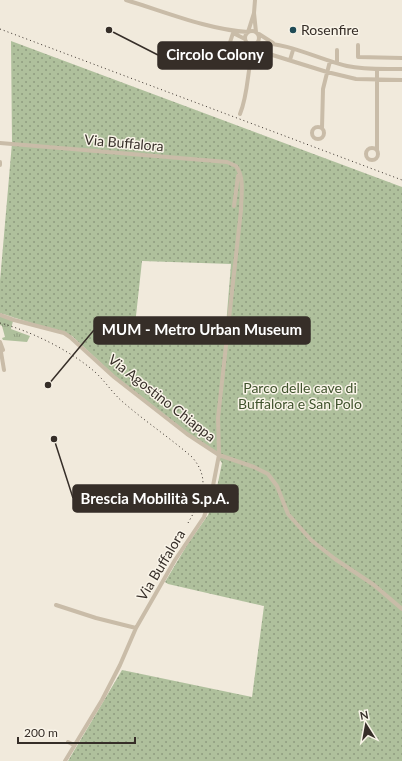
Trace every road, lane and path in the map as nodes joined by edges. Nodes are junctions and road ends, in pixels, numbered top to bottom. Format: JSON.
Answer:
{"nodes":[{"id":1,"x":130,"y":0,"type":"edge"},
{"id":2,"x":255,"y":0,"type":"edge"},
{"id":3,"x":254,"y":13,"type":"junction"},
{"id":4,"x":221,"y":28,"type":"junction"},
{"id":5,"x":248,"y":32,"type":"junction"},
{"id":6,"x":233,"y":33,"type":"junction"},
{"id":7,"x":257,"y":33,"type":"junction"},
{"id":8,"x":245,"y":39,"type":"junction"},
{"id":9,"x":248,"y":44,"type":"junction"},
{"id":10,"x":255,"y":44,"type":"junction"},
{"id":11,"x":279,"y":45,"type":"junction"},
{"id":12,"x":358,"y":45,"type":"dead end"},
{"id":13,"x":294,"y":50,"type":"junction"},
{"id":14,"x":337,"y":50,"type":"dead end"},
{"id":15,"x":266,"y":53,"type":"dead end"},
{"id":16,"x":250,"y":56,"type":"junction"},
{"id":17,"x":402,"y":58,"type":"edge"},
{"id":18,"x":290,"y":60,"type":"junction"},
{"id":19,"x":330,"y":61,"type":"junction"},
{"id":20,"x":337,"y":63,"type":"junction"},
{"id":21,"x":249,"y":68,"type":"junction"},
{"id":22,"x":378,"y":69,"type":"junction"},
{"id":23,"x":402,"y":69,"type":"edge"},
{"id":24,"x":327,"y":72,"type":"junction"},
{"id":25,"x":378,"y":80,"type":"junction"},
{"id":26,"x":402,"y":80,"type":"edge"},
{"id":27,"x":240,"y":114,"type":"dead end"},
{"id":28,"x":322,"y":128,"type":"dead end"},
{"id":29,"x":0,"y":143,"type":"edge"},
{"id":30,"x":377,"y":150,"type":"dead end"},
{"id":31,"x":0,"y":162,"type":"edge"},
{"id":32,"x":0,"y":165,"type":"edge"},
{"id":33,"x":240,"y":174,"type":"junction"},
{"id":34,"x":234,"y":206,"type":"dead end"},
{"id":35,"x":0,"y":315,"type":"edge"},
{"id":36,"x":0,"y":342,"type":"edge"},
{"id":37,"x":4,"y":370,"type":"dead end"},
{"id":38,"x":219,"y":455,"type":"junction"},
{"id":39,"x":56,"y":605,"type":"dead end"},
{"id":40,"x":402,"y":609,"type":"edge"},
{"id":41,"x":136,"y":628,"type":"junction"},
{"id":42,"x":68,"y":742,"type":"dead end"},
{"id":43,"x":74,"y":745,"type":"junction"},
{"id":44,"x":65,"y":761,"type":"edge"}],
"edges":[{"from":1,"to":4,"type":"street"},
{"from":2,"to":3,"type":"street"},
{"from":3,"to":5,"type":"street"},
{"from":3,"to":7,"type":"street"},
{"from":4,"to":5,"type":"street"},
{"from":4,"to":6,"type":"street"},
{"from":5,"to":7,"type":"street"},
{"from":5,"to":8,"type":"street"},
{"from":6,"to":8,"type":"street"},
{"from":6,"to":21,"type":"street"},
{"from":7,"to":10,"type":"street"},
{"from":7,"to":11,"type":"street"},
{"from":8,"to":9,"type":"street"},
{"from":9,"to":10,"type":"street"},
{"from":9,"to":16,"type":"street"},
{"from":10,"to":11,"type":"street"},
{"from":10,"to":16,"type":"street"},
{"from":11,"to":13,"type":"street"},
{"from":12,"to":17,"type":"street"},
{"from":13,"to":18,"type":"street"},
{"from":13,"to":19,"type":"street"},
{"from":14,"to":20,"type":"street"},
{"from":15,"to":18,"type":"street"},
{"from":16,"to":21,"type":"street"},
{"from":18,"to":24,"type":"street"},
{"from":19,"to":20,"type":"street"},
{"from":19,"to":24,"type":"street"},
{"from":20,"to":22,"type":"street"},
{"from":21,"to":27,"type":"street"},
{"from":22,"to":23,"type":"street"},
{"from":22,"to":25,"type":"street"},
{"from":24,"to":25,"type":"street"},
{"from":24,"to":28,"type":"street"},
{"from":25,"to":26,"type":"street"},
{"from":25,"to":30,"type":"street"},
{"from":29,"to":33,"type":"street","name":"Via Buffalora"},
{"from":31,"to":32,"type":"street"},
{"from":33,"to":34,"type":"street"},
{"from":33,"to":38,"type":"street","name":"Via Buffalora"},
{"from":35,"to":38,"type":"street","name":"Via Agostino Chiappa"},
{"from":36,"to":37,"type":"street"},
{"from":38,"to":40,"type":"street","name":"Via Agostino Chiappa"},
{"from":38,"to":41,"type":"street","name":"Via Buffalora"},
{"from":39,"to":41,"type":"street"},
{"from":41,"to":43,"type":"street","name":"Via Buffalora"},
{"from":42,"to":43,"type":"street"},
{"from":43,"to":44,"type":"street","name":"Via Buffalora"}]}
